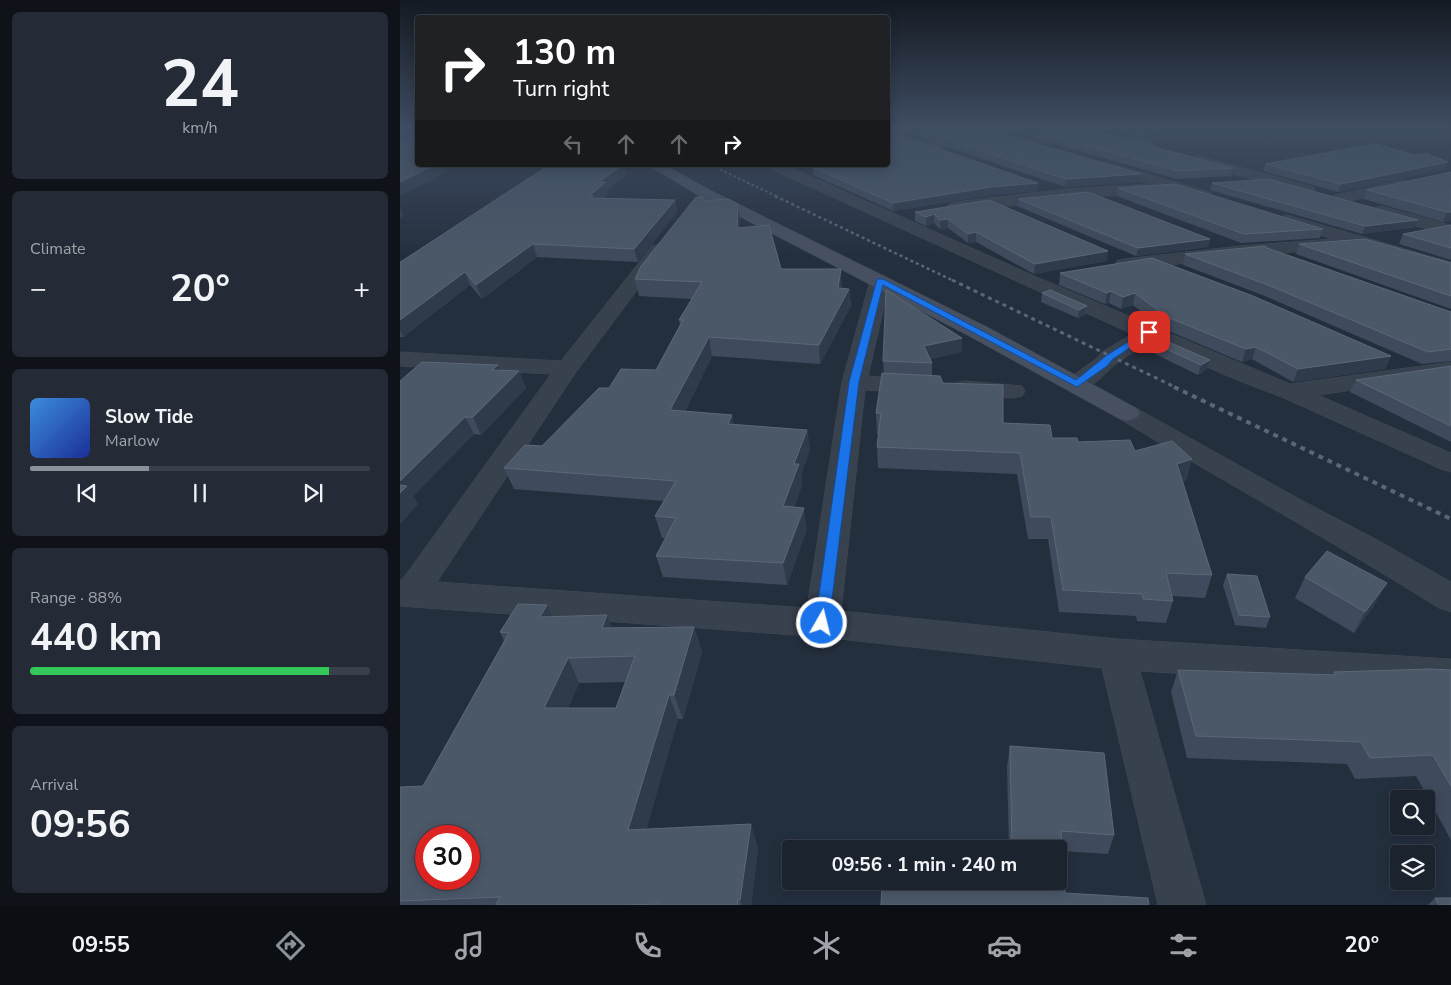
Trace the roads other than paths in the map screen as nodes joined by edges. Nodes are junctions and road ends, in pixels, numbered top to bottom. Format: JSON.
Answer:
{"nodes":[{"id":1,"x":663,"y":171,"type":"edge"},
{"id":2,"x":788,"y":171,"type":"edge"},
{"id":3,"x":800,"y":171,"type":"edge"},
{"id":4,"x":1125,"y":171,"type":"edge"},
{"id":5,"x":1241,"y":171,"type":"edge"},
{"id":6,"x":792,"y":173,"type":"junction"},
{"id":7,"x":1269,"y":179,"type":"junction"},
{"id":8,"x":1421,"y":180,"type":"edge"},
{"id":9,"x":1038,"y":184,"type":"edge"},
{"id":10,"x":1177,"y":187,"type":"junction"},
{"id":11,"x":1087,"y":193,"type":"junction"},
{"id":12,"x":1066,"y":194,"type":"junction"},
{"id":13,"x":1338,"y":199,"type":"junction"},
{"id":14,"x":1221,"y":200,"type":"edge"},
{"id":15,"x":991,"y":202,"type":"junction"},
{"id":16,"x":1123,"y":206,"type":"edge"},
{"id":17,"x":938,"y":210,"type":"edge"},
{"id":18,"x":919,"y":213,"type":"edge"},
{"id":19,"x":1271,"y":215,"type":"edge"},
{"id":20,"x":1027,"y":217,"type":"edge"},
{"id":21,"x":892,"y":218,"type":"junction"},
{"id":22,"x":1448,"y":228,"type":"edge"},
{"id":23,"x":1204,"y":237,"type":"edge"},
{"id":24,"x":668,"y":238,"type":"edge"},
{"id":25,"x":1360,"y":242,"type":"junction"},
{"id":26,"x":1259,"y":250,"type":"junction"},
{"id":27,"x":1240,"y":251,"type":"junction"},
{"id":28,"x":1113,"y":261,"type":"dead end"},
{"id":29,"x":1144,"y":263,"type":"junction"},
{"id":30,"x":1310,"y":266,"type":"edge"},
{"id":31,"x":1451,"y":268,"type":"edge"},
{"id":32,"x":1188,"y":275,"type":"edge"},
{"id":33,"x":1058,"y":276,"type":"dead end"},
{"id":34,"x":880,"y":281,"type":"junction"},
{"id":35,"x":1032,"y":282,"type":"junction"},
{"id":36,"x":1149,"y":332,"type":"junction"},
{"id":37,"x":400,"y":358,"type":"edge"},
{"id":38,"x":1384,"y":358,"type":"edge"},
{"id":39,"x":567,"y":368,"type":"junction"},
{"id":40,"x":1451,"y":369,"type":"edge"},
{"id":41,"x":1420,"y":374,"type":"junction"},
{"id":42,"x":854,"y":382,"type":"junction"},
{"id":43,"x":1077,"y":384,"type":"junction"},
{"id":44,"x":1013,"y":391,"type":"dead end"},
{"id":45,"x":1288,"y":392,"type":"junction"},
{"id":46,"x":1128,"y":413,"type":"joint"},
{"id":47,"x":1451,"y":463,"type":"edge"},
{"id":48,"x":406,"y":593,"type":"edge"},
{"id":49,"x":1451,"y":600,"type":"edge"},
{"id":50,"x":822,"y":623,"type":"junction"},
{"id":51,"x":1117,"y":654,"type":"junction"},
{"id":52,"x":1451,"y":675,"type":"edge"},
{"id":53,"x":1182,"y":905,"type":"edge"}],
"edges":[{"from":1,"to":34,"type":"main road"},
{"from":2,"to":6,"type":"street"},
{"from":3,"to":6,"type":"street"},
{"from":4,"to":10,"type":"street"},
{"from":5,"to":7,"type":"street"},
{"from":6,"to":21,"type":"street"},
{"from":7,"to":10,"type":"street"},
{"from":7,"to":13,"type":"street"},
{"from":8,"to":13,"type":"street"},
{"from":9,"to":12,"type":"street"},
{"from":10,"to":11,"type":"street"},
{"from":10,"to":14,"type":"street"},
{"from":11,"to":12,"type":"street"},
{"from":11,"to":16,"type":"street"},
{"from":12,"to":15,"type":"street"},
{"from":13,"to":22,"type":"street"},
{"from":15,"to":17,"type":"street"},
{"from":15,"to":20,"type":"street"},
{"from":18,"to":21,"type":"street"},
{"from":19,"to":25,"type":"street"},
{"from":21,"to":35,"type":"street"},
{"from":22,"to":25,"type":"street"},
{"from":23,"to":27,"type":"street"},
{"from":24,"to":39,"type":"street"},
{"from":25,"to":26,"type":"street"},
{"from":25,"to":31,"type":"street"},
{"from":26,"to":27,"type":"street"},
{"from":26,"to":30,"type":"street"},
{"from":27,"to":29,"type":"street"},
{"from":28,"to":29,"type":"street"},
{"from":29,"to":32,"type":"street"},
{"from":33,"to":35,"type":"street"},
{"from":34,"to":42,"type":"street"},
{"from":34,"to":43,"type":"main road"},
{"from":35,"to":36,"type":"street"},
{"from":36,"to":43,"type":"street"},
{"from":36,"to":45,"type":"street"},
{"from":37,"to":39,"type":"street"},
{"from":38,"to":41,"type":"street"},
{"from":39,"to":48,"type":"street"},
{"from":40,"to":41,"type":"street"},
{"from":41,"to":45,"type":"street"},
{"from":42,"to":44,"type":"street"},
{"from":42,"to":50,"type":"street"},
{"from":43,"to":46,"type":"main road"},
{"from":45,"to":47,"type":"street"},
{"from":46,"to":49,"type":"street"},
{"from":48,"to":50,"type":"street"},
{"from":50,"to":51,"type":"street"},
{"from":51,"to":52,"type":"street"},
{"from":51,"to":53,"type":"street"}]}
